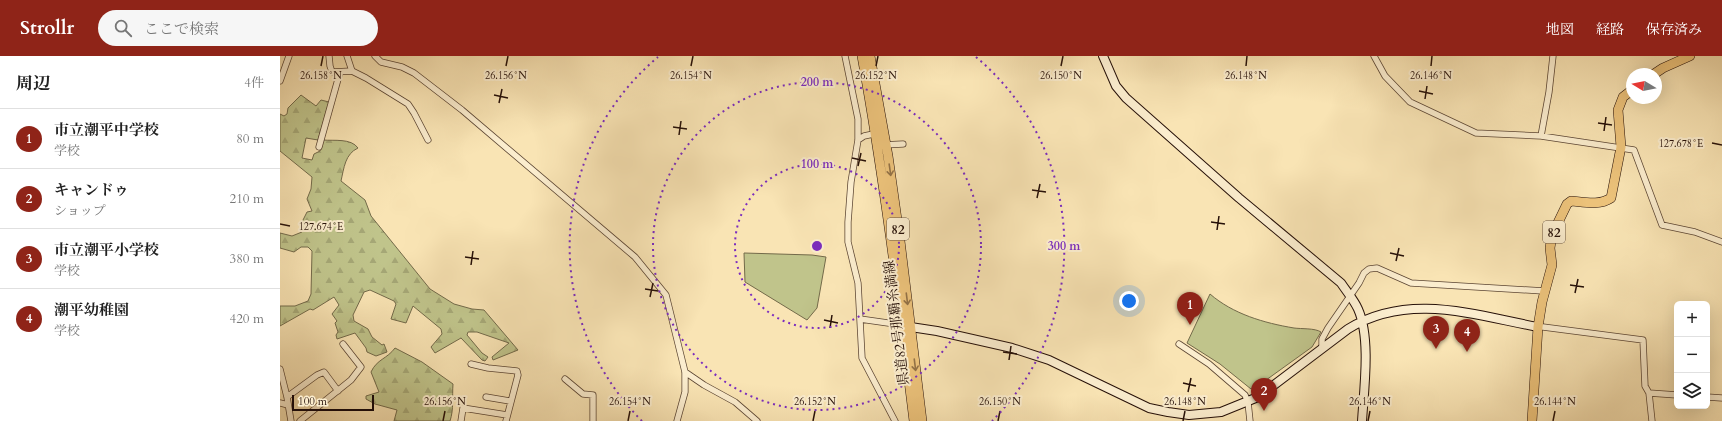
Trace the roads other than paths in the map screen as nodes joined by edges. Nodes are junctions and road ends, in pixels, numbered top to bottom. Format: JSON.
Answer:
{"nodes":[{"id":1,"x":289,"y":56,"type":"edge"},
{"id":2,"x":329,"y":56,"type":"edge"},
{"id":3,"x":347,"y":56,"type":"edge"},
{"id":4,"x":375,"y":56,"type":"edge"},
{"id":5,"x":845,"y":56,"type":"edge"},
{"id":6,"x":862,"y":56,"type":"edge"},
{"id":7,"x":870,"y":56,"type":"edge"},
{"id":8,"x":1103,"y":56,"type":"edge"},
{"id":9,"x":1374,"y":56,"type":"edge"},
{"id":10,"x":1553,"y":56,"type":"edge"},
{"id":11,"x":1690,"y":56,"type":"edge"},
{"id":12,"x":1662,"y":68,"type":"edge"},
{"id":13,"x":352,"y":71,"type":"junction"},
{"id":14,"x":340,"y":72,"type":"junction"},
{"id":15,"x":280,"y":81,"type":"edge"},
{"id":16,"x":1626,"y":95,"type":"edge"},
{"id":17,"x":880,"y":132,"type":"junction"},
{"id":18,"x":1541,"y":136,"type":"junction"},
{"id":19,"x":428,"y":140,"type":"dead end"},
{"id":20,"x":858,"y":140,"type":"junction"},
{"id":21,"x":903,"y":144,"type":"dead end"},
{"id":22,"x":882,"y":146,"type":"junction"},
{"id":23,"x":319,"y":147,"type":"dead end"},
{"id":24,"x":1621,"y":147,"type":"junction"},
{"id":25,"x":1722,"y":242,"type":"edge"},
{"id":26,"x":1544,"y":291,"type":"junction"},
{"id":27,"x":1350,"y":295,"type":"junction"},
{"id":28,"x":860,"y":319,"type":"junction"},
{"id":29,"x":1362,"y":321,"type":"junction"},
{"id":30,"x":906,"y":326,"type":"junction"},
{"id":31,"x":1538,"y":327,"type":"junction"},
{"id":32,"x":343,"y":344,"type":"dead end"},
{"id":33,"x":1179,"y":344,"type":"dead end"},
{"id":34,"x":1322,"y":349,"type":"junction"},
{"id":35,"x":471,"y":364,"type":"dead end"},
{"id":36,"x":280,"y":369,"type":"edge"},
{"id":37,"x":685,"y":372,"type":"junction"},
{"id":38,"x":565,"y":379,"type":"dead end"},
{"id":39,"x":338,"y":391,"type":"junction"},
{"id":40,"x":1649,"y":393,"type":"junction"},
{"id":41,"x":1674,"y":395,"type":"edge"},
{"id":42,"x":486,"y":396,"type":"dead end"},
{"id":43,"x":287,"y":397,"type":"junction"},
{"id":44,"x":1710,"y":397,"type":"edge"},
{"id":45,"x":1722,"y":398,"type":"edge"},
{"id":46,"x":510,"y":401,"type":"junction"},
{"id":47,"x":1248,"y":402,"type":"junction"},
{"id":48,"x":280,"y":403,"type":"edge"},
{"id":49,"x":288,"y":405,"type":"junction"},
{"id":50,"x":506,"y":418,"type":"edge"},
{"id":51,"x":291,"y":421,"type":"edge"},
{"id":52,"x":300,"y":421,"type":"edge"},
{"id":53,"x":461,"y":421,"type":"edge"},
{"id":54,"x":593,"y":421,"type":"edge"},
{"id":55,"x":676,"y":421,"type":"edge"},
{"id":56,"x":757,"y":421,"type":"edge"},
{"id":57,"x":895,"y":421,"type":"edge"},
{"id":58,"x":914,"y":421,"type":"edge"},
{"id":59,"x":922,"y":421,"type":"edge"},
{"id":60,"x":1250,"y":421,"type":"edge"},
{"id":61,"x":1362,"y":421,"type":"edge"},
{"id":62,"x":1532,"y":421,"type":"edge"},
{"id":63,"x":1652,"y":421,"type":"edge"}],
"edges":[{"from":1,"to":15,"type":"street"},
{"from":2,"to":14,"type":"street"},
{"from":3,"to":13,"type":"street"},
{"from":4,"to":37,"type":"street"},
{"from":5,"to":20,"type":"street"},
{"from":6,"to":17,"type":"main road","name":"県道82号那覇糸満線","number":"82"},
{"from":7,"to":17,"type":"main road","name":"県道82号那覇糸満線","number":"82"},
{"from":8,"to":27,"type":"street"},
{"from":9,"to":18,"type":"street"},
{"from":10,"to":18,"type":"street"},
{"from":11,"to":12,"type":"main road"},
{"from":13,"to":14,"type":"street"},
{"from":13,"to":19,"type":"street"},
{"from":14,"to":23,"type":"street"},
{"from":16,"to":24,"type":"main road","number":"82"},
{"from":17,"to":20,"type":"street"},
{"from":17,"to":22,"type":"main road","name":"県道82号那覇糸満線","number":"82"},
{"from":18,"to":24,"type":"street"},
{"from":20,"to":28,"type":"street"},
{"from":21,"to":22,"type":"street"},
{"from":22,"to":30,"type":"main road","name":"県道82号那覇糸満線","number":"82"},
{"from":24,"to":25,"type":"street"},
{"from":24,"to":26,"type":"main road","number":"82"},
{"from":26,"to":27,"type":"street"},
{"from":26,"to":31,"type":"main road","number":"82"},
{"from":27,"to":29,"type":"street"},
{"from":27,"to":34,"type":"street"},
{"from":28,"to":30,"type":"street"},
{"from":28,"to":57,"type":"street"},
{"from":29,"to":31,"type":"street"},
{"from":29,"to":34,"type":"street"},
{"from":29,"to":61,"type":"street"},
{"from":30,"to":47,"type":"street"},
{"from":30,"to":58,"type":"main road","name":"県道82号那覇糸満線","number":"82"},
{"from":30,"to":59,"type":"main road","name":"県道82号那覇糸満線","number":"82","one_way":true},
{"from":31,"to":40,"type":"street"},
{"from":31,"to":62,"type":"main road","number":"82"},
{"from":32,"to":39,"type":"street"},
{"from":33,"to":47,"type":"street"},
{"from":34,"to":47,"type":"street"},
{"from":35,"to":46,"type":"street"},
{"from":36,"to":43,"type":"street"},
{"from":37,"to":55,"type":"street"},
{"from":37,"to":56,"type":"street"},
{"from":38,"to":54,"type":"street"},
{"from":39,"to":43,"type":"street"},
{"from":39,"to":52,"type":"street"},
{"from":40,"to":41,"type":"street"},
{"from":40,"to":63,"type":"street"},
{"from":42,"to":46,"type":"street"},
{"from":43,"to":49,"type":"street"},
{"from":44,"to":45,"type":"street"},
{"from":46,"to":50,"type":"street"},
{"from":47,"to":60,"type":"street"},
{"from":48,"to":49,"type":"street"},
{"from":49,"to":51,"type":"street"},
{"from":50,"to":53,"type":"street"}]}
